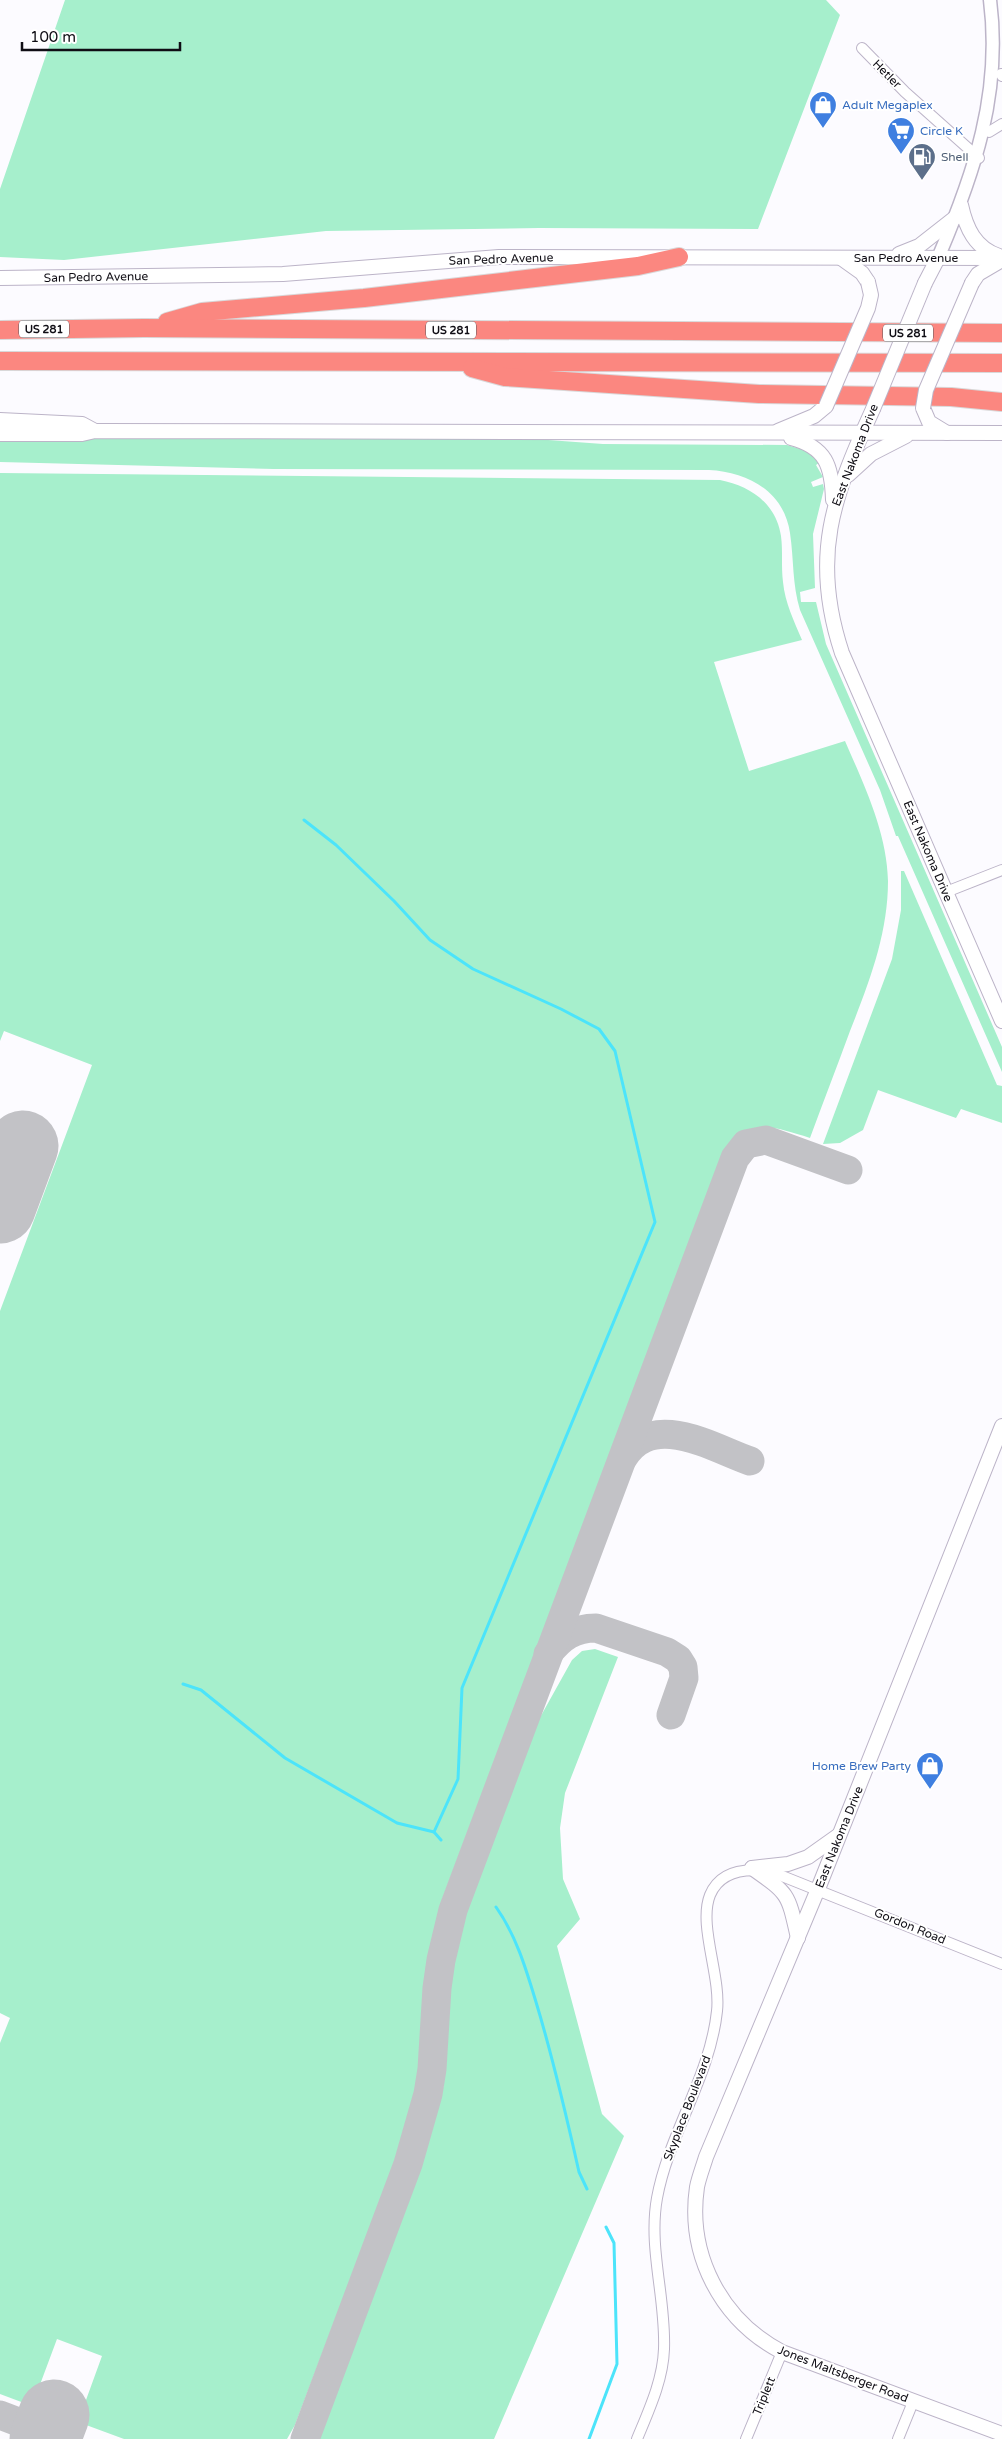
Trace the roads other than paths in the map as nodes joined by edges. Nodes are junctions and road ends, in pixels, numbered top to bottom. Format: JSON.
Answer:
{"nodes":[{"id":1,"x":990,"y":0,"type":"edge"},
{"id":2,"x":862,"y":48,"type":"dead end"},
{"id":3,"x":1001,"y":75,"type":"edge"},
{"id":4,"x":1002,"y":124,"type":"edge"},
{"id":5,"x":990,"y":132,"type":"junction"},
{"id":6,"x":979,"y":158,"type":"junction"},
{"id":7,"x":958,"y":211,"type":"junction"},
{"id":8,"x":679,"y":257,"type":"junction"},
{"id":9,"x":842,"y":258,"type":"junction"},
{"id":10,"x":886,"y":258,"type":"junction"},
{"id":11,"x":938,"y":258,"type":"junction"},
{"id":12,"x":1002,"y":258,"type":"edge"},
{"id":13,"x":0,"y":278,"type":"edge"},
{"id":14,"x":144,"y":328,"type":"junction"},
{"id":15,"x":0,"y":330,"type":"edge"},
{"id":16,"x":1002,"y":333,"type":"edge"},
{"id":17,"x":0,"y":361,"type":"edge"},
{"id":18,"x":445,"y":362,"type":"junction"},
{"id":19,"x":1002,"y":363,"type":"edge"},
{"id":20,"x":1002,"y":402,"type":"edge"},
{"id":21,"x":0,"y":420,"type":"edge"},
{"id":22,"x":95,"y":431,"type":"junction"},
{"id":23,"x":773,"y":433,"type":"junction"},
{"id":24,"x":915,"y":433,"type":"junction"},
{"id":25,"x":947,"y":433,"type":"junction"},
{"id":26,"x":1002,"y":433,"type":"edge"},
{"id":27,"x":0,"y":434,"type":"edge"},
{"id":28,"x":861,"y":434,"type":"junction"},
{"id":29,"x":842,"y":481,"type":"junction"},
{"id":30,"x":833,"y":510,"type":"junction"},
{"id":31,"x":1002,"y":870,"type":"edge"},
{"id":32,"x":946,"y":892,"type":"junction"},
{"id":33,"x":1002,"y":1020,"type":"edge"},
{"id":34,"x":1002,"y":1426,"type":"edge"},
{"id":35,"x":840,"y":1834,"type":"junction"},
{"id":36,"x":752,"y":1868,"type":"junction"},
{"id":37,"x":818,"y":1889,"type":"junction"},
{"id":38,"x":798,"y":1938,"type":"junction"},
{"id":39,"x":1002,"y":1964,"type":"edge"},
{"id":40,"x":696,"y":2220,"type":"joint"},
{"id":41,"x":782,"y":2352,"type":"junction"},
{"id":42,"x":913,"y":2402,"type":"junction"},
{"id":43,"x":1002,"y":2434,"type":"edge"},
{"id":44,"x":637,"y":2439,"type":"edge"},
{"id":45,"x":746,"y":2439,"type":"edge"},
{"id":46,"x":898,"y":2439,"type":"edge"}],
"edges":[{"from":1,"to":3,"type":"street","name":"East Nakoma Drive"},
{"from":2,"to":6,"type":"street","name":"Hetler"},
{"from":3,"to":5,"type":"street","name":"East Nakoma Drive"},
{"from":4,"to":5,"type":"street"},
{"from":5,"to":6,"type":"street","name":"East Nakoma Drive"},
{"from":6,"to":7,"type":"street","name":"East Nakoma Drive"},
{"from":7,"to":10,"type":"main road"},
{"from":7,"to":11,"type":"street","name":"East Nakoma Drive"},
{"from":7,"to":12,"type":"main road"},
{"from":8,"to":9,"type":"main road","name":"San Pedro Avenue"},
{"from":8,"to":13,"type":"main road","name":"San Pedro Avenue"},
{"from":8,"to":14,"type":"highway"},
{"from":9,"to":10,"type":"main road","name":"San Pedro Avenue"},
{"from":9,"to":23,"type":"main road","bridge":true},
{"from":10,"to":11,"type":"main road","name":"San Pedro Avenue"},
{"from":11,"to":12,"type":"main road","name":"San Pedro Avenue"},
{"from":11,"to":28,"type":"main road","name":"East Nakoma Drive","bridge":true},
{"from":12,"to":25,"type":"main road","bridge":true},
{"from":14,"to":15,"type":"highway","number":"US 281"},
{"from":14,"to":16,"type":"highway","number":"US 281"},
{"from":17,"to":18,"type":"highway"},
{"from":18,"to":19,"type":"highway"},
{"from":18,"to":20,"type":"highway"},
{"from":21,"to":22,"type":"main road"},
{"from":22,"to":23,"type":"main road"},
{"from":22,"to":27,"type":"main road"},
{"from":23,"to":28,"type":"main road"},
{"from":23,"to":30,"type":"main road"},
{"from":24,"to":25,"type":"main road"},
{"from":24,"to":28,"type":"main road"},
{"from":24,"to":29,"type":"main road"},
{"from":25,"to":26,"type":"main road"},
{"from":28,"to":29,"type":"main road","name":"East Nakoma Drive"},
{"from":29,"to":30,"type":"main road","name":"East Nakoma Drive"},
{"from":30,"to":32,"type":"main road","name":"East Nakoma Drive"},
{"from":31,"to":32,"type":"street"},
{"from":32,"to":33,"type":"main road","name":"East Nakoma Drive"},
{"from":34,"to":35,"type":"main road","name":"East Nakoma Drive"},
{"from":35,"to":36,"type":"main road"},
{"from":35,"to":37,"type":"main road","name":"East Nakoma Drive"},
{"from":36,"to":37,"type":"street"},
{"from":36,"to":38,"type":"main road"},
{"from":36,"to":44,"type":"street","name":"Skyplace Boulevard"},
{"from":37,"to":38,"type":"main road","name":"East Nakoma Drive"},
{"from":37,"to":39,"type":"street","name":"Gordon Road"},
{"from":38,"to":40,"type":"main road","name":"East Nakoma Drive"},
{"from":40,"to":41,"type":"main road","name":"Jones Maltsberger Road"},
{"from":41,"to":42,"type":"main road","name":"Jones Maltsberger Road"},
{"from":41,"to":45,"type":"street","name":"Triplett"},
{"from":42,"to":43,"type":"main road","name":"Jones Maltsberger Road"},
{"from":42,"to":46,"type":"street"}]}
